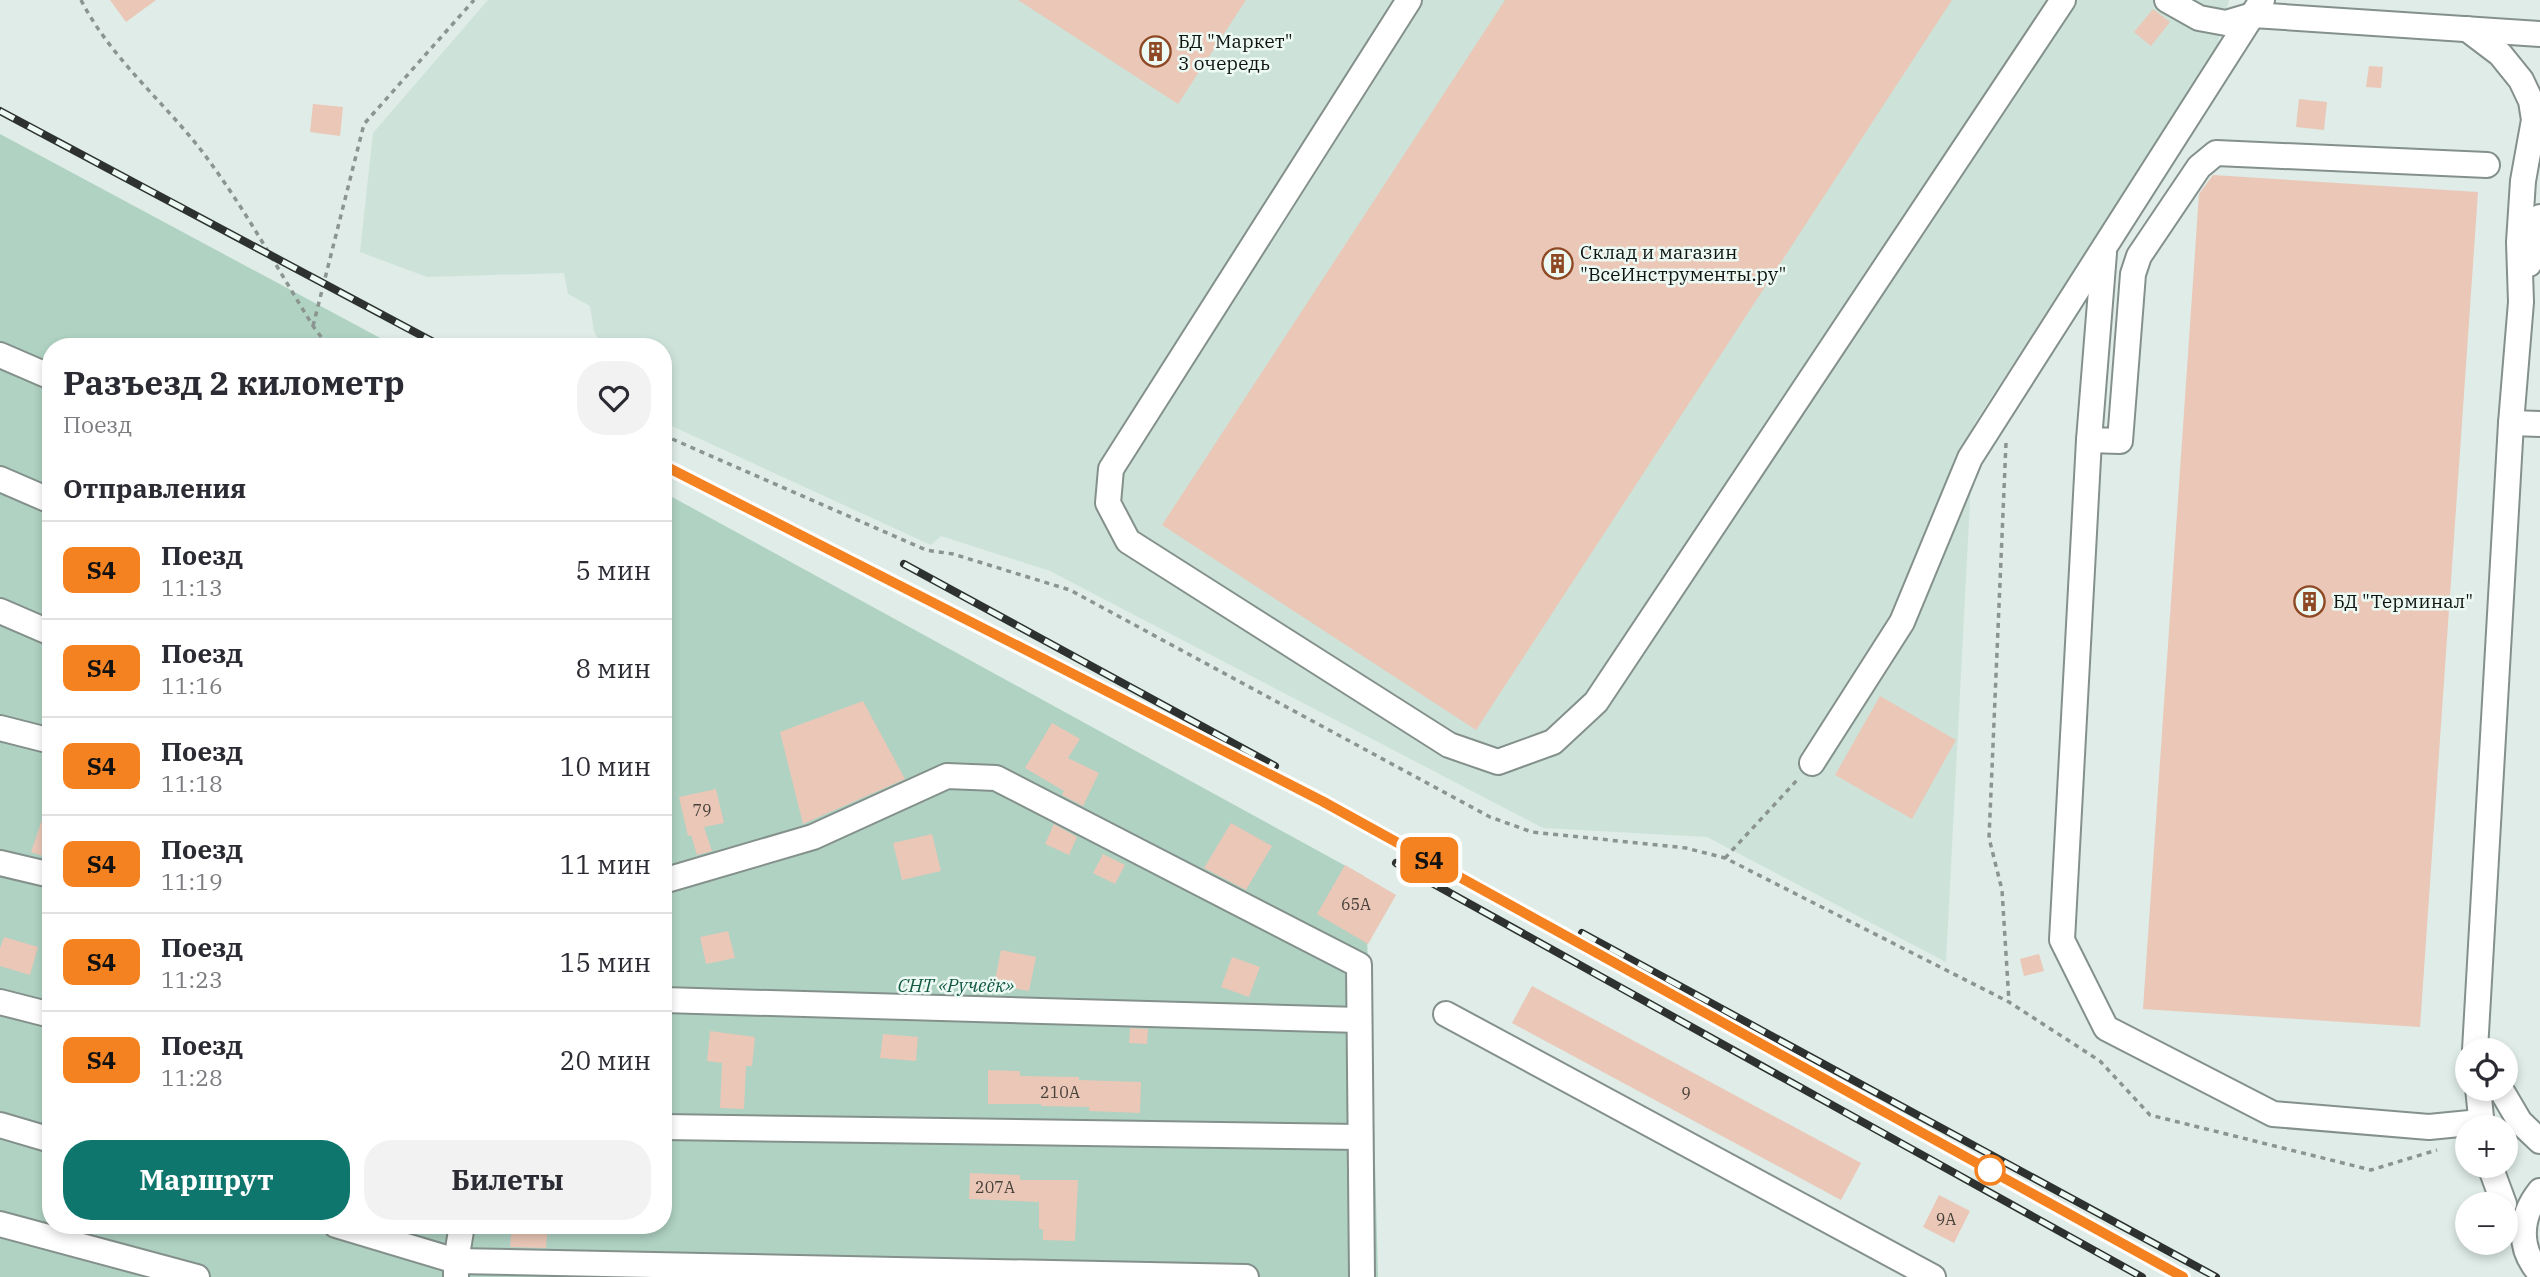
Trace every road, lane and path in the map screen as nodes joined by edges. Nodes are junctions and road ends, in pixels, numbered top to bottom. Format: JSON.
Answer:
{"nodes":[{"id":1,"x":80,"y":0,"type":"edge"},
{"id":2,"x":474,"y":0,"type":"edge"},
{"id":3,"x":1409,"y":0,"type":"edge"},
{"id":4,"x":2063,"y":0,"type":"edge"},
{"id":5,"x":2167,"y":0,"type":"edge"},
{"id":6,"x":2331,"y":0,"type":"edge"},
{"id":7,"x":2257,"y":7,"type":"edge"},
{"id":8,"x":2379,"y":24,"type":"junction"},
{"id":9,"x":2467,"y":29,"type":"junction"},
{"id":10,"x":2531,"y":33,"type":"edge"},
{"id":11,"x":2540,"y":56,"type":"edge"},
{"id":12,"x":2515,"y":73,"type":"junction"},
{"id":13,"x":2487,"y":165,"type":"dead end"},
{"id":14,"x":2540,"y":217,"type":"edge"},
{"id":15,"x":2104,"y":249,"type":"junction"},
{"id":16,"x":2521,"y":302,"type":"junction"},
{"id":17,"x":313,"y":326,"type":"junction"},
{"id":18,"x":322,"y":338,"type":"edge"},
{"id":19,"x":0,"y":355,"type":"edge"},
{"id":20,"x":42,"y":373,"type":"edge"},
{"id":21,"x":2511,"y":423,"type":"junction"},
{"id":22,"x":2540,"y":424,"type":"edge"},
{"id":23,"x":672,"y":439,"type":"edge"},
{"id":24,"x":2006,"y":440,"type":"dead end"},
{"id":25,"x":2089,"y":440,"type":"junction"},
{"id":26,"x":0,"y":479,"type":"edge"},
{"id":27,"x":42,"y":497,"type":"edge"},
{"id":28,"x":0,"y":611,"type":"edge"},
{"id":29,"x":42,"y":628,"type":"edge"},
{"id":30,"x":0,"y":729,"type":"edge"},
{"id":31,"x":42,"y":739,"type":"edge"},
{"id":32,"x":1812,"y":763,"type":"joint"},
{"id":33,"x":1725,"y":858,"type":"junction"},
{"id":34,"x":0,"y":863,"type":"edge"},
{"id":35,"x":42,"y":873,"type":"edge"},
{"id":36,"x":672,"y":878,"type":"edge"},
{"id":37,"x":2479,"y":987,"type":"junction"},
{"id":38,"x":672,"y":1000,"type":"edge"},
{"id":39,"x":0,"y":1002,"type":"edge"},
{"id":40,"x":2009,"y":1002,"type":"junction"},
{"id":41,"x":42,"y":1013,"type":"edge"},
{"id":42,"x":1446,"y":1014,"type":"dead end"},
{"id":43,"x":1359,"y":1020,"type":"junction"},
{"id":44,"x":2476,"y":1038,"type":"edge"},
{"id":45,"x":2485,"y":1038,"type":"edge"},
{"id":46,"x":2508,"y":1101,"type":"edge"},
{"id":47,"x":0,"y":1125,"type":"edge"},
{"id":48,"x":2455,"y":1126,"type":"edge"},
{"id":49,"x":672,"y":1127,"type":"edge"},
{"id":50,"x":42,"y":1137,"type":"edge"},
{"id":51,"x":1360,"y":1137,"type":"junction"},
{"id":52,"x":2540,"y":1140,"type":"edge"},
{"id":53,"x":2443,"y":1147,"type":"dead end"},
{"id":54,"x":2540,"y":1191,"type":"edge"},
{"id":55,"x":0,"y":1224,"type":"edge"},
{"id":56,"x":2518,"y":1232,"type":"edge"},
{"id":57,"x":361,"y":1234,"type":"edge"},
{"id":58,"x":461,"y":1234,"type":"edge"},
{"id":59,"x":2524,"y":1243,"type":"junction"},
{"id":60,"x":456,"y":1269,"type":"edge"},
{"id":61,"x":2540,"y":1273,"type":"edge"},
{"id":62,"x":197,"y":1277,"type":"edge"},
{"id":63,"x":1246,"y":1277,"type":"edge"},
{"id":64,"x":1362,"y":1277,"type":"edge"},
{"id":65,"x":1933,"y":1277,"type":"edge"}],
"edges":[{"from":1,"to":17,"type":"path"},
{"from":2,"to":17,"type":"path"},
{"from":3,"to":4,"type":"street"},
{"from":5,"to":7,"type":"street"},
{"from":6,"to":8,"type":"street"},
{"from":7,"to":8,"type":"street"},
{"from":7,"to":15,"type":"street"},
{"from":8,"to":9,"type":"street"},
{"from":9,"to":10,"type":"street"},
{"from":9,"to":12,"type":"street"},
{"from":10,"to":11,"type":"street"},
{"from":10,"to":12,"type":"street"},
{"from":12,"to":16,"type":"street"},
{"from":13,"to":25,"type":"street"},
{"from":14,"to":16,"type":"street"},
{"from":15,"to":25,"type":"street"},
{"from":15,"to":32,"type":"street"},
{"from":16,"to":21,"type":"street"},
{"from":17,"to":18,"type":"path"},
{"from":19,"to":20,"type":"street"},
{"from":21,"to":22,"type":"street"},
{"from":21,"to":37,"type":"street"},
{"from":23,"to":33,"type":"path"},
{"from":24,"to":40,"type":"path"},
{"from":25,"to":48,"type":"street"},
{"from":26,"to":27,"type":"street"},
{"from":28,"to":29,"type":"street"},
{"from":30,"to":31,"type":"street"},
{"from":32,"to":33,"type":"path"},
{"from":33,"to":40,"type":"path"},
{"from":34,"to":35,"type":"street"},
{"from":36,"to":43,"type":"street"},
{"from":37,"to":44,"type":"street"},
{"from":37,"to":45,"type":"street"},
{"from":38,"to":43,"type":"street"},
{"from":39,"to":41,"type":"street"},
{"from":40,"to":53,"type":"path"},
{"from":42,"to":65,"type":"street"},
{"from":43,"to":51,"type":"street"},
{"from":46,"to":52,"type":"street"},
{"from":47,"to":50,"type":"street"},
{"from":49,"to":51,"type":"street"},
{"from":51,"to":64,"type":"street"},
{"from":54,"to":59,"type":"street"},
{"from":55,"to":62,"type":"street"},
{"from":56,"to":59,"type":"street"},
{"from":57,"to":60,"type":"street"},
{"from":58,"to":60,"type":"street"},
{"from":59,"to":61,"type":"street"},
{"from":60,"to":63,"type":"street"}]}
